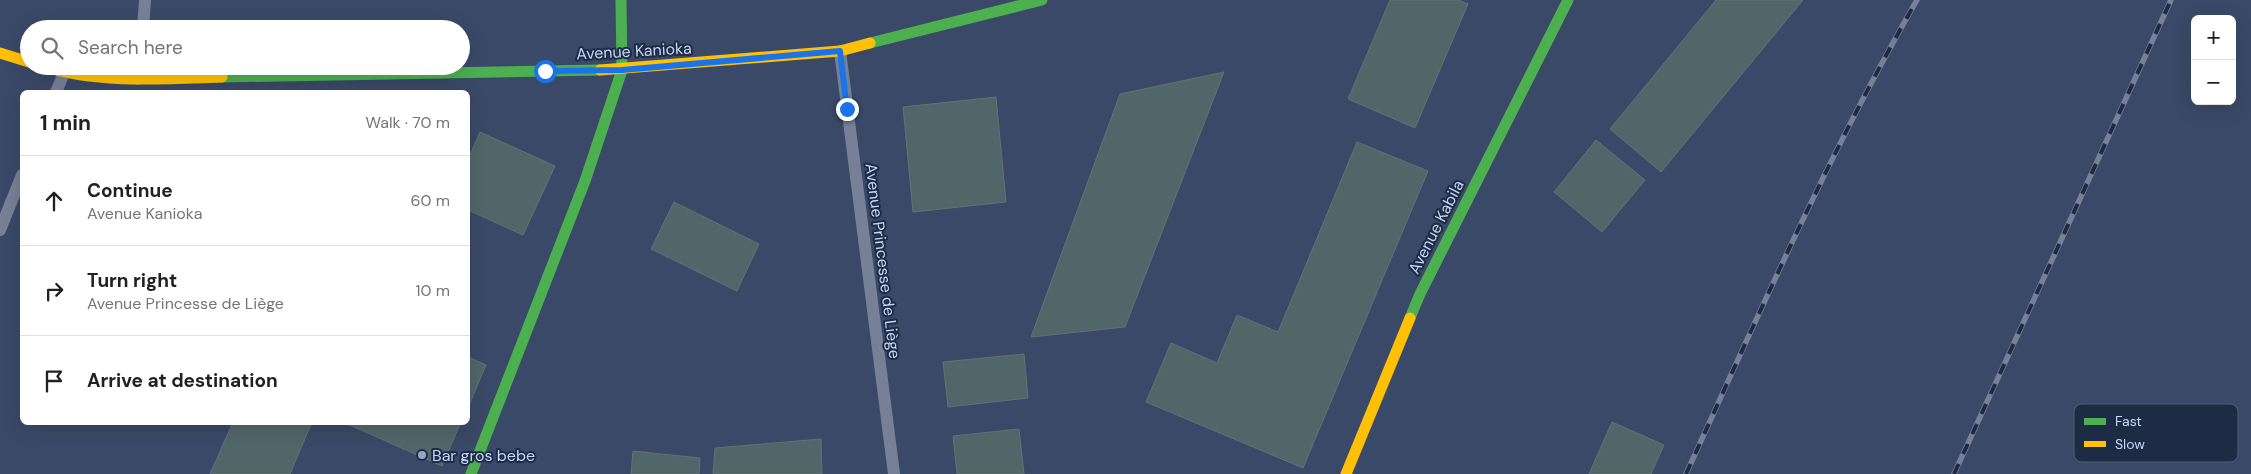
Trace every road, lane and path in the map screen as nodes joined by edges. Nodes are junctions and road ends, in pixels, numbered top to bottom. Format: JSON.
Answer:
{"nodes":[{"id":1,"x":145,"y":0,"type":"edge"},
{"id":2,"x":621,"y":0,"type":"edge"},
{"id":3,"x":1042,"y":0,"type":"edge"},
{"id":4,"x":1568,"y":0,"type":"edge"},
{"id":5,"x":144,"y":20,"type":"edge"},
{"id":6,"x":840,"y":51,"type":"junction"},
{"id":7,"x":0,"y":53,"type":"edge"},
{"id":8,"x":20,"y":59,"type":"edge"},
{"id":9,"x":622,"y":70,"type":"junction"},
{"id":10,"x":470,"y":71,"type":"edge"},
{"id":11,"x":63,"y":75,"type":"edge"},
{"id":12,"x":57,"y":90,"type":"edge"},
{"id":13,"x":20,"y":180,"type":"edge"},
{"id":14,"x":0,"y":230,"type":"edge"},
{"id":15,"x":471,"y":474,"type":"edge"},
{"id":16,"x":894,"y":474,"type":"edge"},
{"id":17,"x":1346,"y":474,"type":"edge"}],
"edges":[{"from":1,"to":5,"type":"street"},
{"from":2,"to":9,"type":"main road"},
{"from":3,"to":6,"type":"main road","name":"Avenue Kanioka"},
{"from":4,"to":17,"type":"main road","name":"Avenue Kabila"},
{"from":6,"to":9,"type":"main road","name":"Avenue Kanioka"},
{"from":6,"to":16,"type":"street","name":"Avenue Princesse de Liège"},
{"from":7,"to":8,"type":"main road"},
{"from":9,"to":10,"type":"main road","name":"Avenue Kanioka"},
{"from":9,"to":15,"type":"main road"},
{"from":11,"to":12,"type":"street"},
{"from":13,"to":14,"type":"street"}]}
